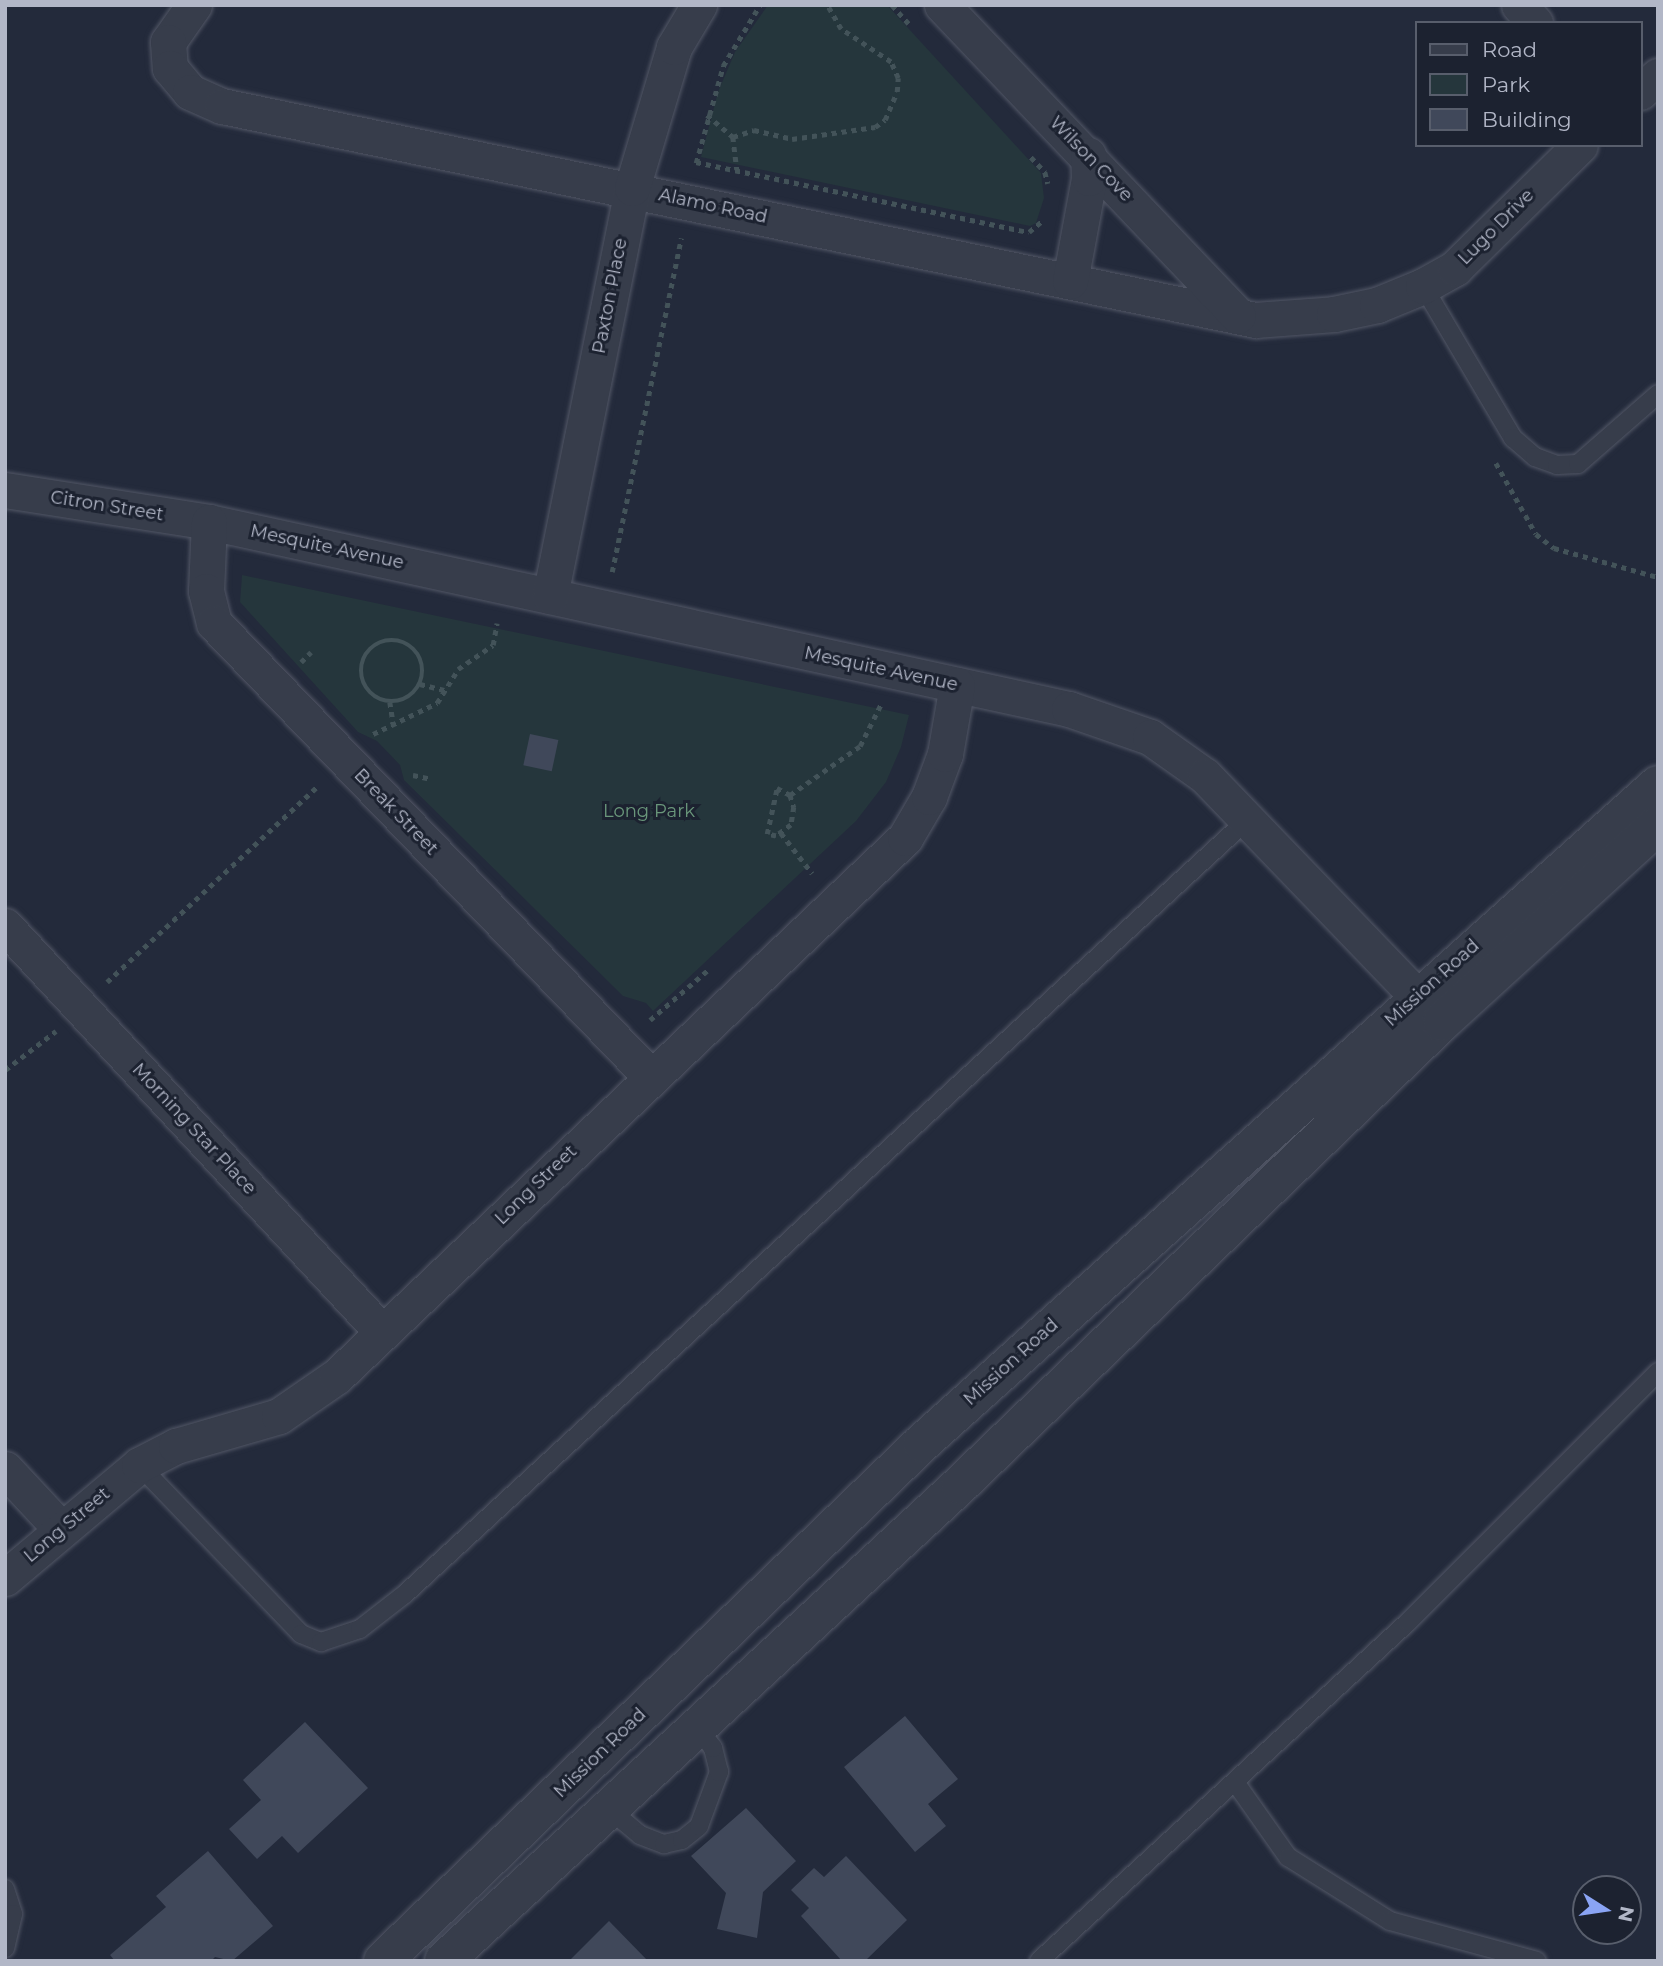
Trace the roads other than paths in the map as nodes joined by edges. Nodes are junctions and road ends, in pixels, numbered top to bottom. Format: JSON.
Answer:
{"nodes":[{"id":1,"x":194,"y":5,"type":"edge"},
{"id":2,"x":699,"y":5,"type":"edge"},
{"id":3,"x":942,"y":5,"type":"edge"},
{"id":4,"x":1519,"y":5,"type":"edge"},
{"id":5,"x":1533,"y":21,"type":"edge"},
{"id":6,"x":1658,"y":76,"type":"edge"},
{"id":7,"x":1642,"y":91,"type":"edge"},
{"id":8,"x":1578,"y":147,"type":"edge"},
{"id":9,"x":1088,"y":155,"type":"junction"},
{"id":10,"x":632,"y":188,"type":"junction"},
{"id":11,"x":1070,"y":281,"type":"junction"},
{"id":12,"x":1423,"y":286,"type":"junction"},
{"id":13,"x":1238,"y":316,"type":"junction"},
{"id":14,"x":1658,"y":394,"type":"edge"},
{"id":15,"x":5,"y":490,"type":"edge"},
{"id":16,"x":209,"y":522,"type":"junction"},
{"id":17,"x":550,"y":596,"type":"junction"},
{"id":18,"x":957,"y":685,"type":"junction"},
{"id":19,"x":1658,"y":785,"type":"edge"},
{"id":20,"x":1247,"y":820,"type":"junction"},
{"id":21,"x":1658,"y":825,"type":"edge"},
{"id":22,"x":5,"y":926,"type":"edge"},
{"id":23,"x":1429,"y":1009,"type":"junction"},
{"id":24,"x":650,"y":1076,"type":"junction"},
{"id":25,"x":382,"y":1332,"type":"junction"},
{"id":26,"x":1658,"y":1372,"type":"edge"},
{"id":27,"x":139,"y":1465,"type":"junction"},
{"id":28,"x":5,"y":1469,"type":"edge"},
{"id":29,"x":60,"y":1528,"type":"junction"},
{"id":30,"x":5,"y":1578,"type":"edge"},
{"id":31,"x":698,"y":1727,"type":"junction"},
{"id":32,"x":1235,"y":1782,"type":"junction"},
{"id":33,"x":609,"y":1809,"type":"junction"},
{"id":34,"x":5,"y":1889,"type":"edge"},
{"id":35,"x":5,"y":1948,"type":"edge"},
{"id":36,"x":383,"y":1961,"type":"edge"},
{"id":37,"x":444,"y":1961,"type":"edge"},
{"id":38,"x":1039,"y":1961,"type":"edge"},
{"id":39,"x":1537,"y":1961,"type":"edge"}],
"edges":[{"from":1,"to":10,"type":"street","name":"Alamo Road"},
{"from":2,"to":10,"type":"street","name":"Paxton Place"},
{"from":3,"to":9,"type":"street","name":"Wilson Cove"},
{"from":4,"to":5,"type":"street"},
{"from":6,"to":7,"type":"street"},
{"from":8,"to":12,"type":"street","name":"Lugo Drive"},
{"from":9,"to":11,"type":"street"},
{"from":9,"to":13,"type":"street","name":"Wilson Cove"},
{"from":10,"to":11,"type":"street","name":"Alamo Road"},
{"from":10,"to":17,"type":"street","name":"Paxton Place"},
{"from":11,"to":13,"type":"street","name":"Alamo Road"},
{"from":12,"to":13,"type":"street","name":"Lugo Drive"},
{"from":12,"to":14,"type":"lane"},
{"from":15,"to":16,"type":"street","name":"Citron Street"},
{"from":16,"to":17,"type":"street","name":"Mesquite Avenue"},
{"from":16,"to":24,"type":"street","name":"Break Street"},
{"from":17,"to":18,"type":"street","name":"Mesquite Avenue"},
{"from":18,"to":20,"type":"street","name":"Mesquite Avenue"},
{"from":18,"to":24,"type":"street","name":"Long Street"},
{"from":19,"to":23,"type":"street","name":"Mission Road"},
{"from":20,"to":23,"type":"street","name":"Mesquite Avenue"},
{"from":20,"to":27,"type":"lane"},
{"from":21,"to":23,"type":"street","name":"Mission Road"},
{"from":22,"to":25,"type":"street","name":"Morning Star Place"},
{"from":23,"to":31,"type":"street","name":"Mission Road"},
{"from":23,"to":36,"type":"street","name":"Mission Road"},
{"from":24,"to":25,"type":"street","name":"Long Street"},
{"from":25,"to":27,"type":"street","name":"Long Street"},
{"from":26,"to":32,"type":"lane"},
{"from":27,"to":29,"type":"street","name":"Long Street"},
{"from":28,"to":29,"type":"street"},
{"from":29,"to":30,"type":"street","name":"Long Street"},
{"from":31,"to":33,"type":"street","name":"Mission Road"},
{"from":31,"to":33,"type":"lane"},
{"from":32,"to":38,"type":"lane"},
{"from":32,"to":39,"type":"lane"},
{"from":33,"to":37,"type":"street","name":"Mission Road"},
{"from":34,"to":35,"type":"lane"}]}
